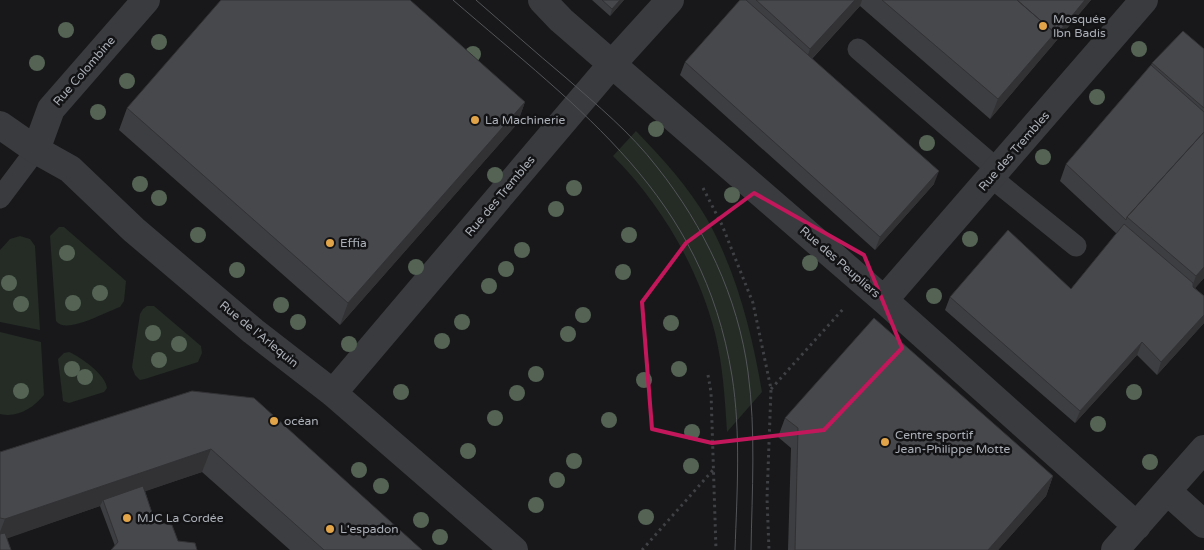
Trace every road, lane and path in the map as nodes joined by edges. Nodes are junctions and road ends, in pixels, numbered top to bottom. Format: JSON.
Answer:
{"nodes":[{"id":1,"x":146,"y":0,"type":"edge"},
{"id":2,"x":542,"y":0,"type":"edge"},
{"id":3,"x":670,"y":0,"type":"edge"},
{"id":4,"x":1144,"y":0,"type":"edge"},
{"id":5,"x":858,"y":49,"type":"dead end"},
{"id":6,"x":612,"y":64,"type":"junction"},
{"id":7,"x":0,"y":126,"type":"edge"},
{"id":8,"x":36,"y":150,"type":"junction"},
{"id":9,"x":995,"y":174,"type":"junction"},
{"id":10,"x":700,"y":181,"type":"dead end"},
{"id":11,"x":0,"y":198,"type":"edge"},
{"id":12,"x":1076,"y":246,"type":"dead end"},
{"id":13,"x":884,"y":300,"type":"junction"},
{"id":14,"x":844,"y":308,"type":"dead end"},
{"id":15,"x":708,"y":375,"type":"dead end"},
{"id":16,"x":771,"y":389,"type":"junction"},
{"id":17,"x":333,"y":393,"type":"junction"},
{"id":18,"x":1204,"y":449,"type":"edge"},
{"id":19,"x":714,"y":469,"type":"junction"},
{"id":20,"x":1167,"y":491,"type":"junction"},
{"id":21,"x":1204,"y":524,"type":"edge"},
{"id":22,"x":1137,"y":526,"type":"junction"},
{"id":23,"x":514,"y":550,"type":"edge"},
{"id":24,"x":642,"y":550,"type":"edge"},
{"id":25,"x":716,"y":550,"type":"edge"},
{"id":26,"x":769,"y":550,"type":"edge"},
{"id":27,"x":1115,"y":550,"type":"edge"}],
"edges":[{"from":1,"to":8,"type":"street","name":"Rue Colombine"},
{"from":2,"to":6,"type":"street","name":"Rue des Peupliers"},
{"from":3,"to":6,"type":"street","name":"Rue des Trembles"},
{"from":4,"to":9,"type":"street","name":"Rue des Trembles"},
{"from":5,"to":9,"type":"lane"},
{"from":6,"to":13,"type":"street","name":"Rue des Peupliers"},
{"from":6,"to":17,"type":"street","name":"Rue des Trembles"},
{"from":7,"to":8,"type":"street","name":"Rue de l'Arlequin"},
{"from":8,"to":11,"type":"lane"},
{"from":8,"to":17,"type":"street","name":"Rue de l'Arlequin"},
{"from":9,"to":12,"type":"lane"},
{"from":9,"to":13,"type":"street","name":"Rue des Trembles"},
{"from":10,"to":16,"type":"path"},
{"from":13,"to":22,"type":"street","name":"Rue des Peupliers"},
{"from":14,"to":16,"type":"path"},
{"from":15,"to":19,"type":"path"},
{"from":16,"to":26,"type":"path"},
{"from":17,"to":23,"type":"street","name":"Rue de l'Arlequin"},
{"from":18,"to":20,"type":"street"},
{"from":19,"to":24,"type":"path"},
{"from":19,"to":25,"type":"path"},
{"from":20,"to":21,"type":"street"},
{"from":20,"to":22,"type":"street"},
{"from":22,"to":27,"type":"street"}]}
